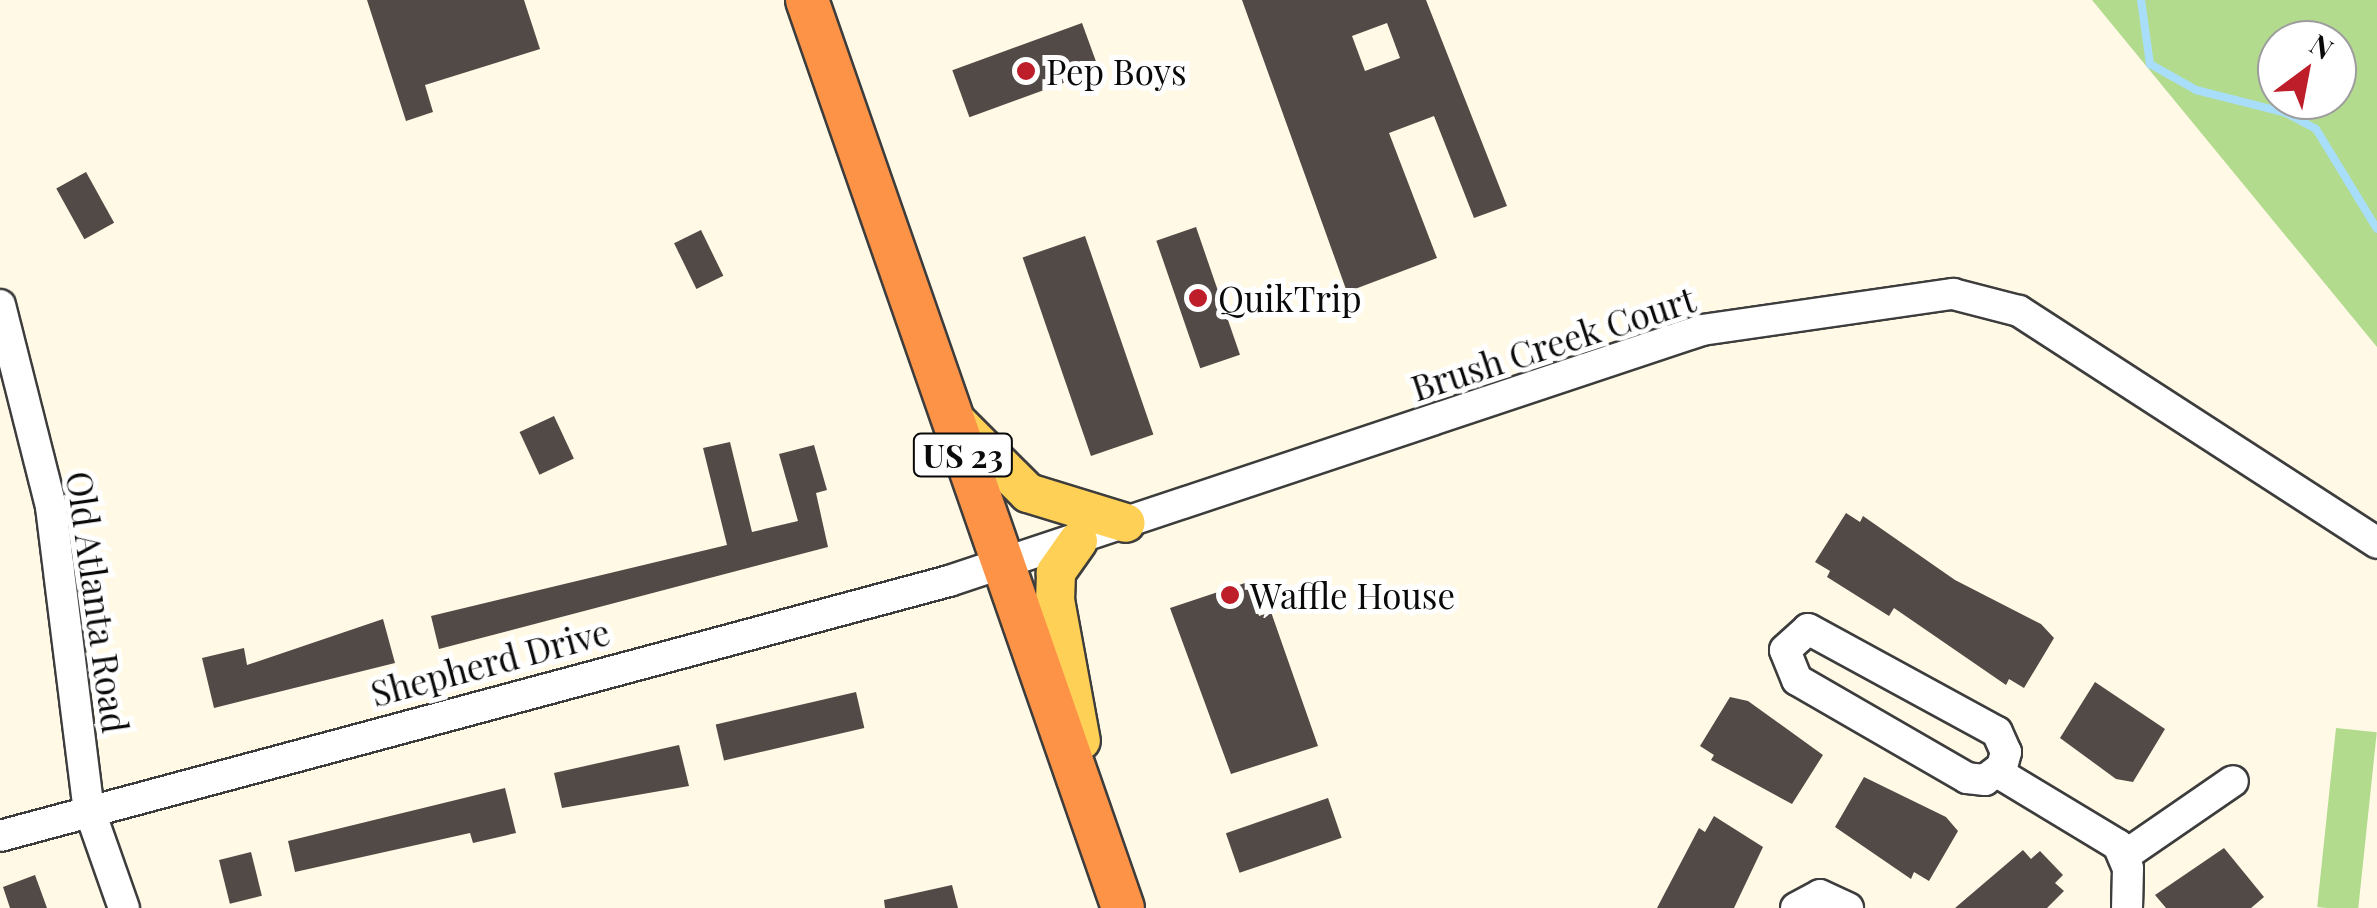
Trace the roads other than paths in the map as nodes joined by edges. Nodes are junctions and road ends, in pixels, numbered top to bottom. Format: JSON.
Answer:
{"nodes":[{"id":1,"x":807,"y":0,"type":"edge"},
{"id":2,"x":0,"y":304,"type":"edge"},
{"id":3,"x":948,"y":411,"type":"junction"},
{"id":4,"x":1126,"y":524,"type":"junction"},
{"id":5,"x":1078,"y":541,"type":"junction"},
{"id":6,"x":2377,"y":543,"type":"edge"},
{"id":7,"x":1001,"y":565,"type":"junction"},
{"id":8,"x":1886,"y":668,"type":"junction"},
{"id":9,"x":1858,"y":716,"type":"junction"},
{"id":10,"x":1997,"y":772,"type":"junction"},
{"id":11,"x":2233,"y":782,"type":"dead end"},
{"id":12,"x":88,"y":806,"type":"junction"},
{"id":13,"x":0,"y":836,"type":"edge"},
{"id":14,"x":1102,"y":841,"type":"junction"},
{"id":15,"x":2124,"y":856,"type":"junction"},
{"id":16,"x":124,"y":908,"type":"edge"},
{"id":17,"x":1124,"y":908,"type":"edge"},
{"id":18,"x":1796,"y":908,"type":"edge"},
{"id":19,"x":1848,"y":908,"type":"edge"},
{"id":20,"x":2127,"y":908,"type":"edge"}],
"edges":[{"from":1,"to":3,"type":"highway","number":"US 23"},
{"from":2,"to":12,"type":"street","name":"Old Atlanta Road"},
{"from":3,"to":4,"type":"main road"},
{"from":3,"to":7,"type":"highway","number":"US 23"},
{"from":4,"to":5,"type":"street","name":"Brush Creek Court"},
{"from":4,"to":6,"type":"street","name":"Brush Creek Court"},
{"from":5,"to":7,"type":"street","name":"Brush Creek Court"},
{"from":5,"to":14,"type":"main road"},
{"from":7,"to":12,"type":"street","name":"Shepherd Drive"},
{"from":7,"to":14,"type":"highway","number":"US 23"},
{"from":8,"to":9,"type":"street"},
{"from":8,"to":9,"type":"street"},
{"from":8,"to":10,"type":"street"},
{"from":9,"to":10,"type":"street"},
{"from":10,"to":15,"type":"street"},
{"from":11,"to":15,"type":"street"},
{"from":12,"to":13,"type":"street","name":"Shepherd Drive"},
{"from":12,"to":16,"type":"street","name":"Old Atlanta Road"},
{"from":14,"to":17,"type":"highway","number":"US 23"},
{"from":15,"to":20,"type":"street"},
{"from":18,"to":19,"type":"street"}]}
